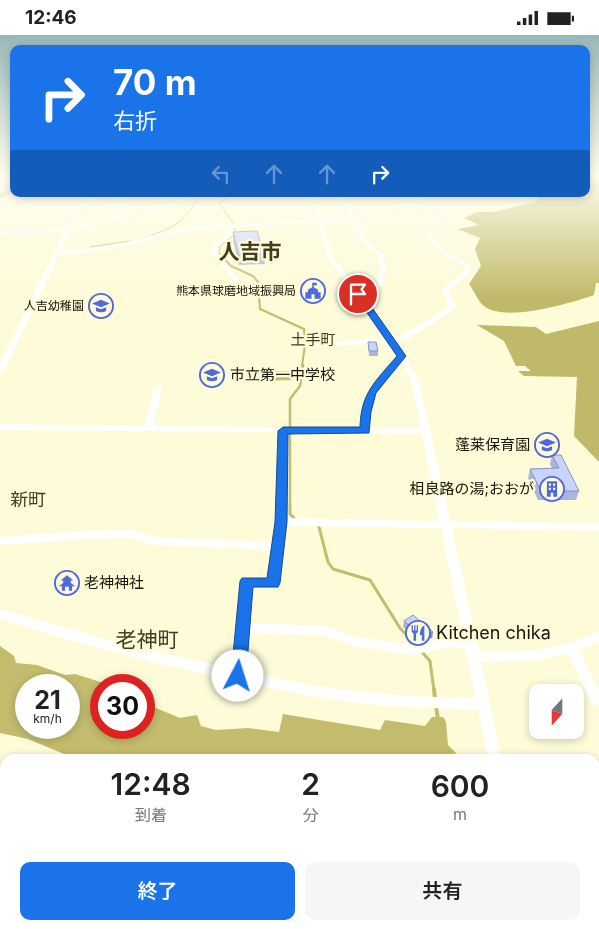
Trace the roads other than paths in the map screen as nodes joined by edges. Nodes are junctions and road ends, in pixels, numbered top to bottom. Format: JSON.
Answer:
{"nodes":[{"id":1,"x":75,"y":216,"type":"edge"},
{"id":2,"x":122,"y":216,"type":"joint"},
{"id":3,"x":136,"y":216,"type":"edge"},
{"id":4,"x":318,"y":216,"type":"edge"},
{"id":5,"x":363,"y":216,"type":"edge"},
{"id":6,"x":434,"y":216,"type":"edge"},
{"id":7,"x":354,"y":218,"type":"junction"},
{"id":8,"x":320,"y":221,"type":"junction"},
{"id":9,"x":229,"y":226,"type":"junction"},
{"id":10,"x":68,"y":230,"type":"junction"},
{"id":11,"x":0,"y":232,"type":"edge"},
{"id":12,"x":56,"y":253,"type":"junction"},
{"id":13,"x":237,"y":281,"type":"dead end"},
{"id":14,"x":367,"y":306,"type":"junction"},
{"id":15,"x":392,"y":341,"type":"junction"},
{"id":16,"x":294,"y":345,"type":"dead end"},
{"id":17,"x":402,"y":356,"type":"junction"},
{"id":18,"x":0,"y":371,"type":"edge"},
{"id":19,"x":158,"y":389,"type":"dead end"},
{"id":20,"x":0,"y":427,"type":"edge"},
{"id":21,"x":148,"y":429,"type":"junction"},
{"id":22,"x":365,"y":430,"type":"junction"},
{"id":23,"x":283,"y":431,"type":"junction"},
{"id":24,"x":426,"y":431,"type":"junction"},
{"id":25,"x":281,"y":522,"type":"junction"},
{"id":26,"x":444,"y":523,"type":"junction"},
{"id":27,"x":599,"y":527,"type":"edge"},
{"id":28,"x":0,"y":541,"type":"edge"},
{"id":29,"x":277,"y":546,"type":"junction"},
{"id":30,"x":0,"y":615,"type":"edge"},
{"id":31,"x":242,"y":628,"type":"junction"},
{"id":32,"x":599,"y":637,"type":"edge"},
{"id":33,"x":571,"y":648,"type":"junction"},
{"id":34,"x":471,"y":651,"type":"junction"},
{"id":35,"x":238,"y":676,"type":"junction"},
{"id":36,"x":599,"y":700,"type":"edge"},
{"id":37,"x":483,"y":707,"type":"junction"},
{"id":38,"x":494,"y":754,"type":"edge"}],
"edges":[{"from":1,"to":10,"type":"street"},
{"from":2,"to":3,"type":"street"},
{"from":2,"to":10,"type":"street"},
{"from":4,"to":8,"type":"street"},
{"from":5,"to":7,"type":"street"},
{"from":6,"to":15,"type":"street"},
{"from":7,"to":8,"type":"street"},
{"from":7,"to":14,"type":"street"},
{"from":8,"to":9,"type":"street"},
{"from":8,"to":14,"type":"street"},
{"from":9,"to":12,"type":"street"},
{"from":9,"to":13,"type":"street"},
{"from":10,"to":11,"type":"street"},
{"from":10,"to":12,"type":"street"},
{"from":12,"to":18,"type":"street"},
{"from":14,"to":15,"type":"street"},
{"from":15,"to":16,"type":"street"},
{"from":15,"to":17,"type":"street"},
{"from":17,"to":22,"type":"street"},
{"from":17,"to":24,"type":"street"},
{"from":19,"to":21,"type":"street"},
{"from":20,"to":21,"type":"street"},
{"from":21,"to":23,"type":"street"},
{"from":22,"to":23,"type":"street"},
{"from":22,"to":24,"type":"street"},
{"from":23,"to":25,"type":"street"},
{"from":24,"to":26,"type":"street"},
{"from":25,"to":26,"type":"street"},
{"from":25,"to":29,"type":"street"},
{"from":26,"to":27,"type":"street"},
{"from":26,"to":34,"type":"street"},
{"from":28,"to":29,"type":"street"},
{"from":29,"to":31,"type":"street"},
{"from":30,"to":35,"type":"street"},
{"from":31,"to":34,"type":"street"},
{"from":31,"to":35,"type":"street"},
{"from":32,"to":33,"type":"street"},
{"from":33,"to":34,"type":"street"},
{"from":33,"to":36,"type":"street"},
{"from":34,"to":37,"type":"street"},
{"from":35,"to":37,"type":"street"},
{"from":37,"to":38,"type":"street"}]}
